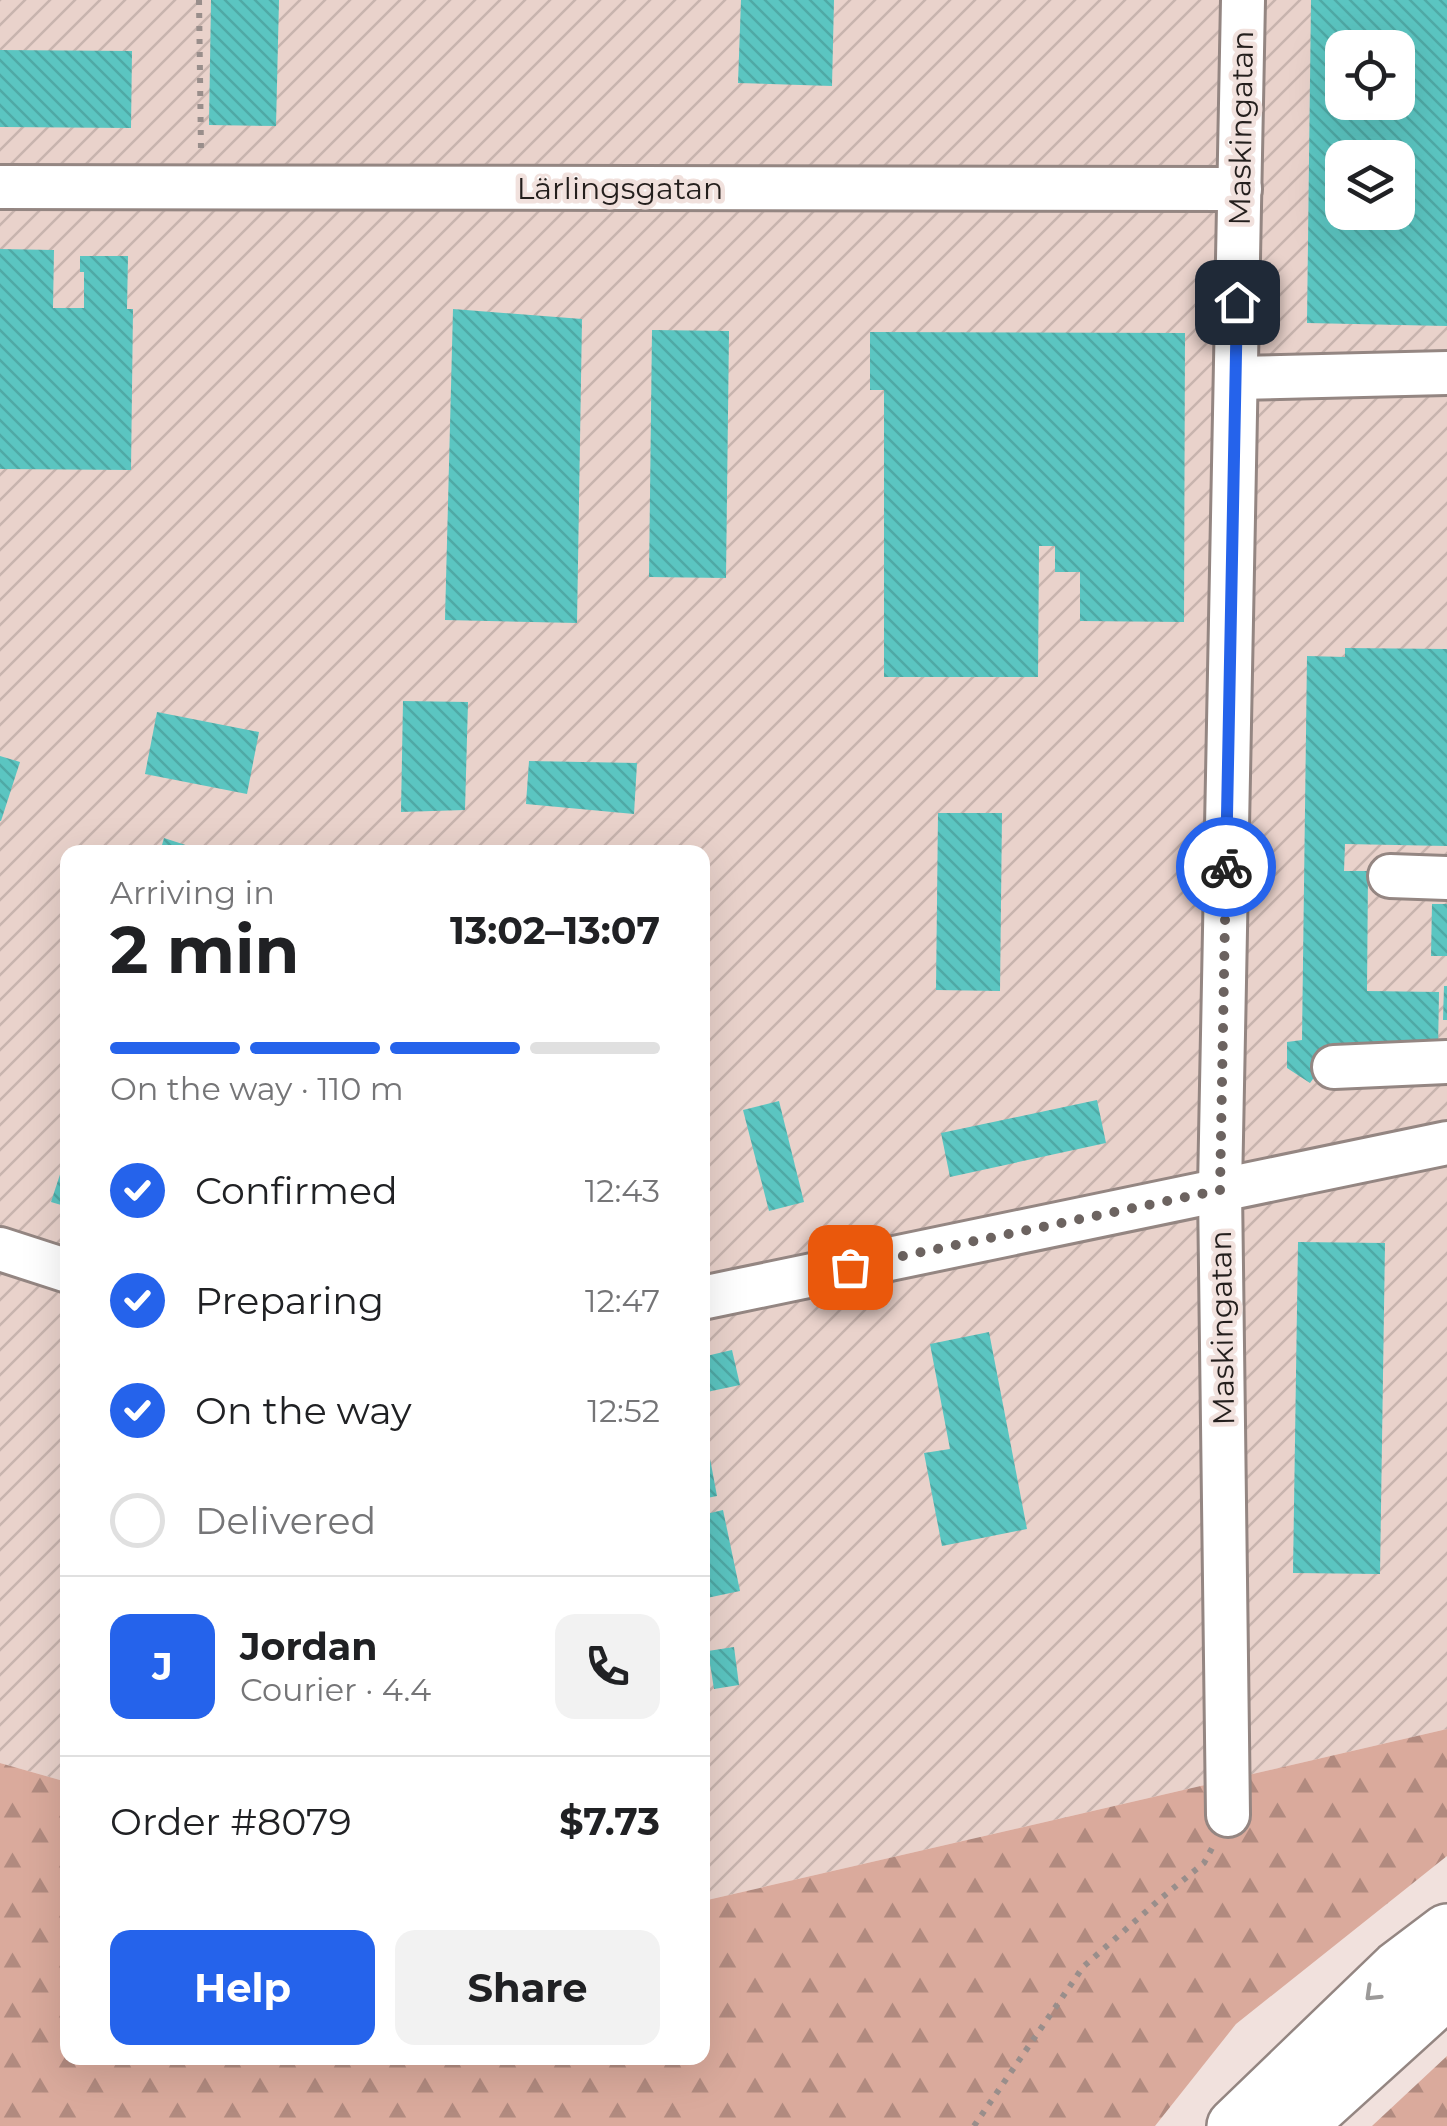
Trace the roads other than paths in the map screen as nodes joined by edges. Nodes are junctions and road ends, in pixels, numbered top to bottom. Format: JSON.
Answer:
{"nodes":[{"id":1,"x":1243,"y":0,"type":"edge"},
{"id":2,"x":0,"y":187,"type":"edge"},
{"id":3,"x":1240,"y":189,"type":"junction"},
{"id":4,"x":1447,"y":373,"type":"edge"},
{"id":5,"x":1236,"y":378,"type":"junction"},
{"id":6,"x":1390,"y":876,"type":"dead end"},
{"id":7,"x":1447,"y":878,"type":"edge"},
{"id":8,"x":1447,"y":1062,"type":"edge"},
{"id":9,"x":1334,"y":1067,"type":"dead end"},
{"id":10,"x":1447,"y":1142,"type":"edge"},
{"id":11,"x":1220,"y":1190,"type":"junction"},
{"id":12,"x":0,"y":1249,"type":"edge"},
{"id":13,"x":60,"y":1268,"type":"edge"},
{"id":14,"x":710,"y":1296,"type":"edge"},
{"id":15,"x":1228,"y":1815,"type":"road end"},
{"id":16,"x":1447,"y":1932,"type":"edge"},
{"id":17,"x":1447,"y":1990,"type":"edge"},
{"id":18,"x":1235,"y":2126,"type":"edge"},
{"id":19,"x":1298,"y":2126,"type":"edge"}],
"edges":[{"from":1,"to":3,"type":"street","name":"Maskingatan"},
{"from":2,"to":3,"type":"street","name":"Lärlingsgatan"},
{"from":3,"to":5,"type":"street","name":"Maskingatan"},
{"from":4,"to":5,"type":"street"},
{"from":5,"to":11,"type":"street","name":"Maskingatan"},
{"from":6,"to":7,"type":"street"},
{"from":8,"to":9,"type":"street"},
{"from":10,"to":11,"type":"street"},
{"from":11,"to":14,"type":"street"},
{"from":11,"to":15,"type":"street","name":"Maskingatan"},
{"from":12,"to":13,"type":"street"},
{"from":16,"to":18,"type":"highway","one_way":true},
{"from":17,"to":19,"type":"highway"}]}
